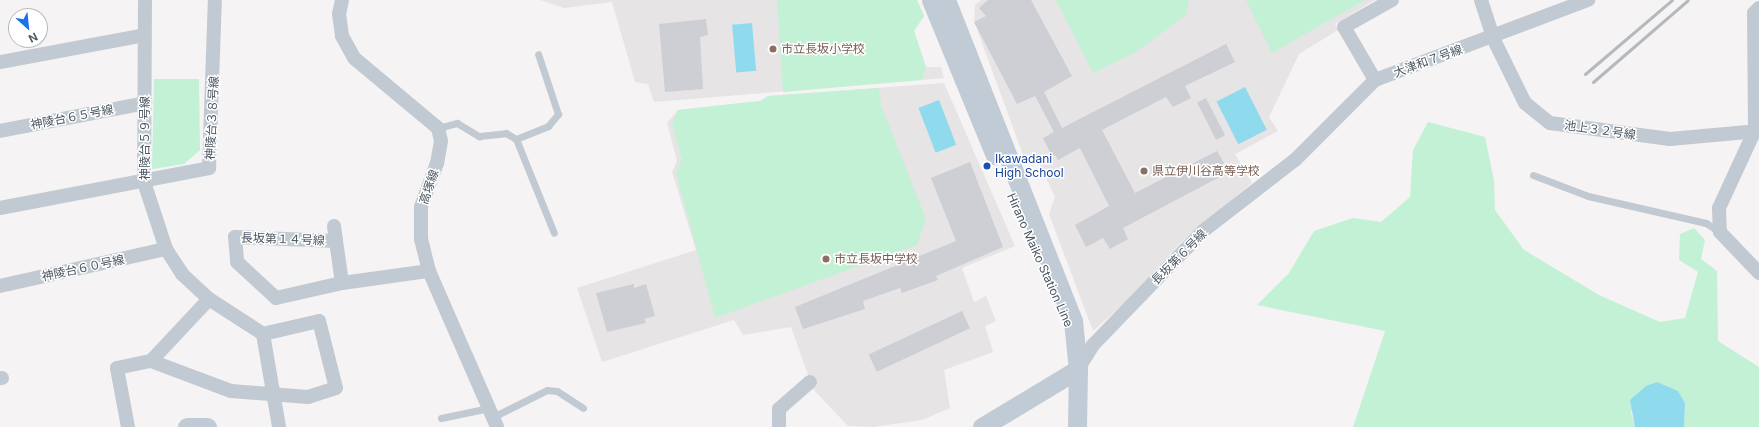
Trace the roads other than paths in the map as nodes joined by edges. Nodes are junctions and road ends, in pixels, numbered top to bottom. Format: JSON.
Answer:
{"nodes":[{"id":1,"x":145,"y":0,"type":"edge"},
{"id":2,"x":215,"y":0,"type":"edge"},
{"id":3,"x":342,"y":0,"type":"edge"},
{"id":4,"x":1392,"y":0,"type":"edge"},
{"id":5,"x":1481,"y":0,"type":"edge"},
{"id":6,"x":1588,"y":0,"type":"edge"},
{"id":7,"x":942,"y":3,"type":"edge"},
{"id":8,"x":1759,"y":8,"type":"edge"},
{"id":9,"x":145,"y":35,"type":"junction"},
{"id":10,"x":1493,"y":38,"type":"junction"},
{"id":11,"x":1757,"y":50,"type":"edge"},
{"id":12,"x":538,"y":54,"type":"dead end"},
{"id":13,"x":0,"y":62,"type":"edge"},
{"id":14,"x":1375,"y":80,"type":"junction"},
{"id":15,"x":145,"y":103,"type":"junction"},
{"id":16,"x":438,"y":128,"type":"junction"},
{"id":17,"x":1757,"y":130,"type":"edge"},
{"id":18,"x":0,"y":131,"type":"edge"},
{"id":19,"x":516,"y":139,"type":"junction"},
{"id":20,"x":1295,"y":160,"type":"joint"},
{"id":21,"x":1533,"y":175,"type":"dead end"},
{"id":22,"x":144,"y":182,"type":"junction"},
{"id":23,"x":0,"y":208,"type":"edge"},
{"id":24,"x":334,"y":226,"type":"dead end"},
{"id":25,"x":1720,"y":232,"type":"junction"},
{"id":26,"x":554,"y":233,"type":"dead end"},
{"id":27,"x":336,"y":241,"type":"junction"},
{"id":28,"x":166,"y":249,"type":"junction"},
{"id":29,"x":429,"y":271,"type":"junction"},
{"id":30,"x":1759,"y":274,"type":"edge"},
{"id":31,"x":342,"y":283,"type":"junction"},
{"id":32,"x":0,"y":286,"type":"edge"},
{"id":33,"x":209,"y":299,"type":"junction"},
{"id":34,"x":263,"y":334,"type":"junction"},
{"id":35,"x":151,"y":361,"type":"junction"},
{"id":36,"x":1078,"y":369,"type":"junction"},
{"id":37,"x":810,"y":382,"type":"dead end"},
{"id":38,"x":272,"y":394,"type":"junction"},
{"id":39,"x":583,"y":408,"type":"dead end"},
{"id":40,"x":493,"y":417,"type":"edge"},
{"id":41,"x":441,"y":418,"type":"dead end"},
{"id":42,"x":128,"y":427,"type":"edge"},
{"id":43,"x":187,"y":427,"type":"edge"},
{"id":44,"x":207,"y":427,"type":"edge"},
{"id":45,"x":279,"y":427,"type":"edge"},
{"id":46,"x":779,"y":427,"type":"edge"},
{"id":47,"x":982,"y":427,"type":"edge"},
{"id":48,"x":1077,"y":427,"type":"edge"}],
"edges":[{"from":1,"to":9,"type":"street","name":"神陵台５９号線"},
{"from":2,"to":22,"type":"street","name":"神陵台３８号線"},
{"from":3,"to":16,"type":"street"},
{"from":4,"to":14,"type":"street"},
{"from":5,"to":10,"type":"street","name":"池上３２号線"},
{"from":6,"to":10,"type":"street","name":"大津和７号線"},
{"from":7,"to":36,"type":"main road","name":"Hirano Maiko Station Line"},
{"from":8,"to":11,"type":"street"},
{"from":9,"to":13,"type":"street"},
{"from":9,"to":15,"type":"street","name":"神陵台５９号線"},
{"from":10,"to":14,"type":"street","name":"大津和７号線"},
{"from":10,"to":17,"type":"street","name":"池上３２号線"},
{"from":11,"to":17,"type":"street"},
{"from":12,"to":19,"type":"lane"},
{"from":14,"to":20,"type":"street","name":"大津和７号線"},
{"from":15,"to":18,"type":"street","name":"神陵台６５号線"},
{"from":15,"to":22,"type":"street","name":"神陵台５９号線"},
{"from":16,"to":19,"type":"lane"},
{"from":16,"to":29,"type":"street","name":"高塚線"},
{"from":17,"to":25,"type":"street"},
{"from":19,"to":26,"type":"lane"},
{"from":20,"to":36,"type":"street","name":"長坂第６号線"},
{"from":21,"to":25,"type":"lane"},
{"from":22,"to":23,"type":"street","name":"神陵台３８号線"},
{"from":22,"to":28,"type":"street","name":"神陵台５９号線"},
{"from":24,"to":27,"type":"street"},
{"from":25,"to":30,"type":"street"},
{"from":27,"to":31,"type":"street","name":"長坂第１４号線"},
{"from":27,"to":31,"type":"street","name":"長坂第１４号線"},
{"from":28,"to":32,"type":"street","name":"神陵台６０号線"},
{"from":28,"to":33,"type":"street","name":"神陵台５９号線"},
{"from":29,"to":31,"type":"street","name":"長坂第１４号線"},
{"from":29,"to":40,"type":"street","name":"高塚線"},
{"from":33,"to":34,"type":"street","name":"神陵台５９号線"},
{"from":33,"to":35,"type":"street"},
{"from":34,"to":38,"type":"street"},
{"from":34,"to":38,"type":"street"},
{"from":35,"to":38,"type":"street"},
{"from":35,"to":42,"type":"street"},
{"from":36,"to":47,"type":"main road"},
{"from":36,"to":48,"type":"main road","name":"Hirano Maiko Station Line"},
{"from":37,"to":46,"type":"street"},
{"from":38,"to":45,"type":"street"},
{"from":39,"to":40,"type":"lane"},
{"from":40,"to":41,"type":"lane"},
{"from":43,"to":44,"type":"main road"}]}
